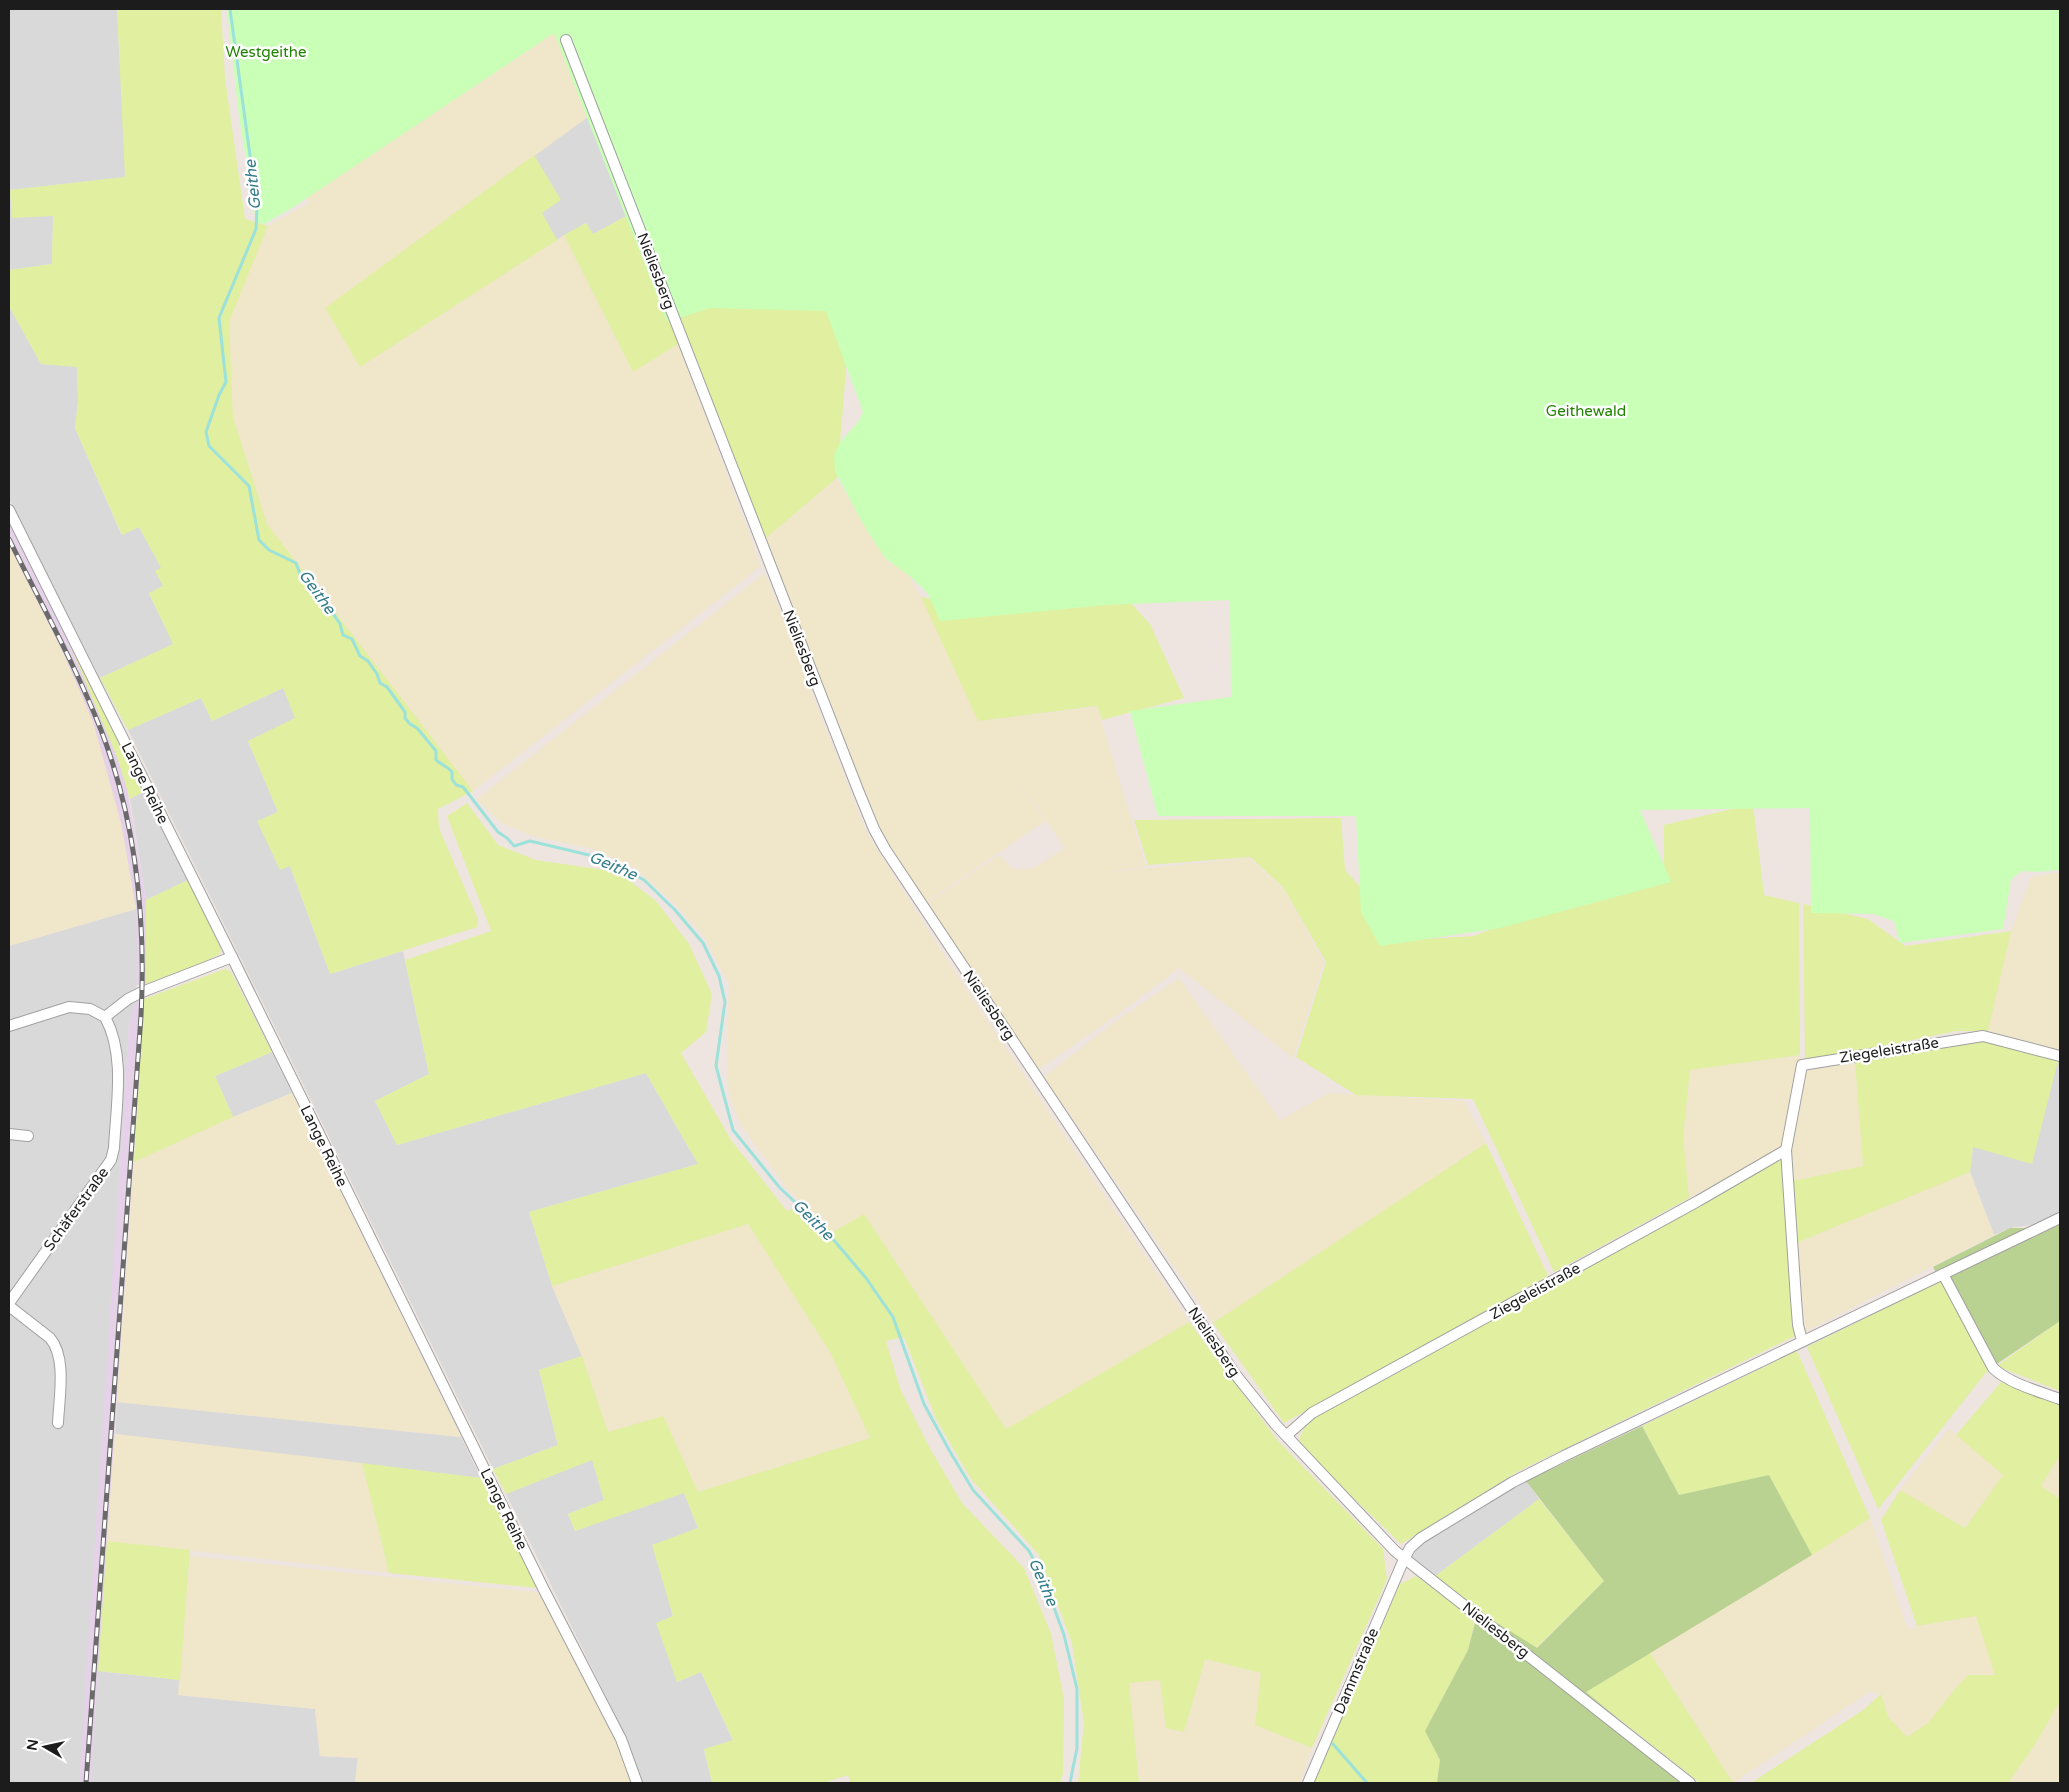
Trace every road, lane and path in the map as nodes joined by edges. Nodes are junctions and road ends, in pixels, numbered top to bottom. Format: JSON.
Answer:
{"nodes":[{"id":1,"x":566,"y":40,"type":"dead end"},
{"id":2,"x":9,"y":510,"type":"edge"},
{"id":3,"x":232,"y":957,"type":"junction"},
{"id":4,"x":105,"y":1017,"type":"junction"},
{"id":5,"x":9,"y":1026,"type":"edge"},
{"id":6,"x":2060,"y":1056,"type":"edge"},
{"id":7,"x":9,"y":1134,"type":"edge"},
{"id":8,"x":28,"y":1136,"type":"dead end"},
{"id":9,"x":1786,"y":1150,"type":"junction"},
{"id":10,"x":2060,"y":1218,"type":"edge"},
{"id":11,"x":1943,"y":1274,"type":"junction"},
{"id":12,"x":9,"y":1304,"type":"edge"},
{"id":13,"x":1802,"y":1341,"type":"junction"},
{"id":14,"x":2060,"y":1399,"type":"edge"},
{"id":15,"x":58,"y":1423,"type":"dead end"},
{"id":16,"x":1287,"y":1435,"type":"junction"},
{"id":17,"x":1404,"y":1559,"type":"junction"},
{"id":18,"x":637,"y":1783,"type":"edge"},
{"id":19,"x":1308,"y":1783,"type":"edge"},
{"id":20,"x":1690,"y":1783,"type":"edge"}],
"edges":[{"from":1,"to":16,"type":"street","name":"Nieliesberg"},
{"from":2,"to":3,"type":"street","name":"Lange Reihe"},
{"from":3,"to":4,"type":"street"},
{"from":3,"to":18,"type":"street","name":"Lange Reihe"},
{"from":4,"to":5,"type":"street"},
{"from":4,"to":12,"type":"street","name":"Schäferstraße"},
{"from":6,"to":9,"type":"street","name":"Ziegeleistraße"},
{"from":7,"to":8,"type":"street"},
{"from":9,"to":13,"type":"street","name":"Ziegeleistraße"},
{"from":9,"to":16,"type":"street","name":"Ziegeleistraße"},
{"from":10,"to":11,"type":"street"},
{"from":11,"to":13,"type":"street"},
{"from":11,"to":14,"type":"street"},
{"from":12,"to":15,"type":"street"},
{"from":13,"to":17,"type":"street"},
{"from":16,"to":17,"type":"street","name":"Nieliesberg"},
{"from":17,"to":19,"type":"street","name":"Dammstraße"},
{"from":17,"to":20,"type":"street","name":"Nieliesberg"}]}
